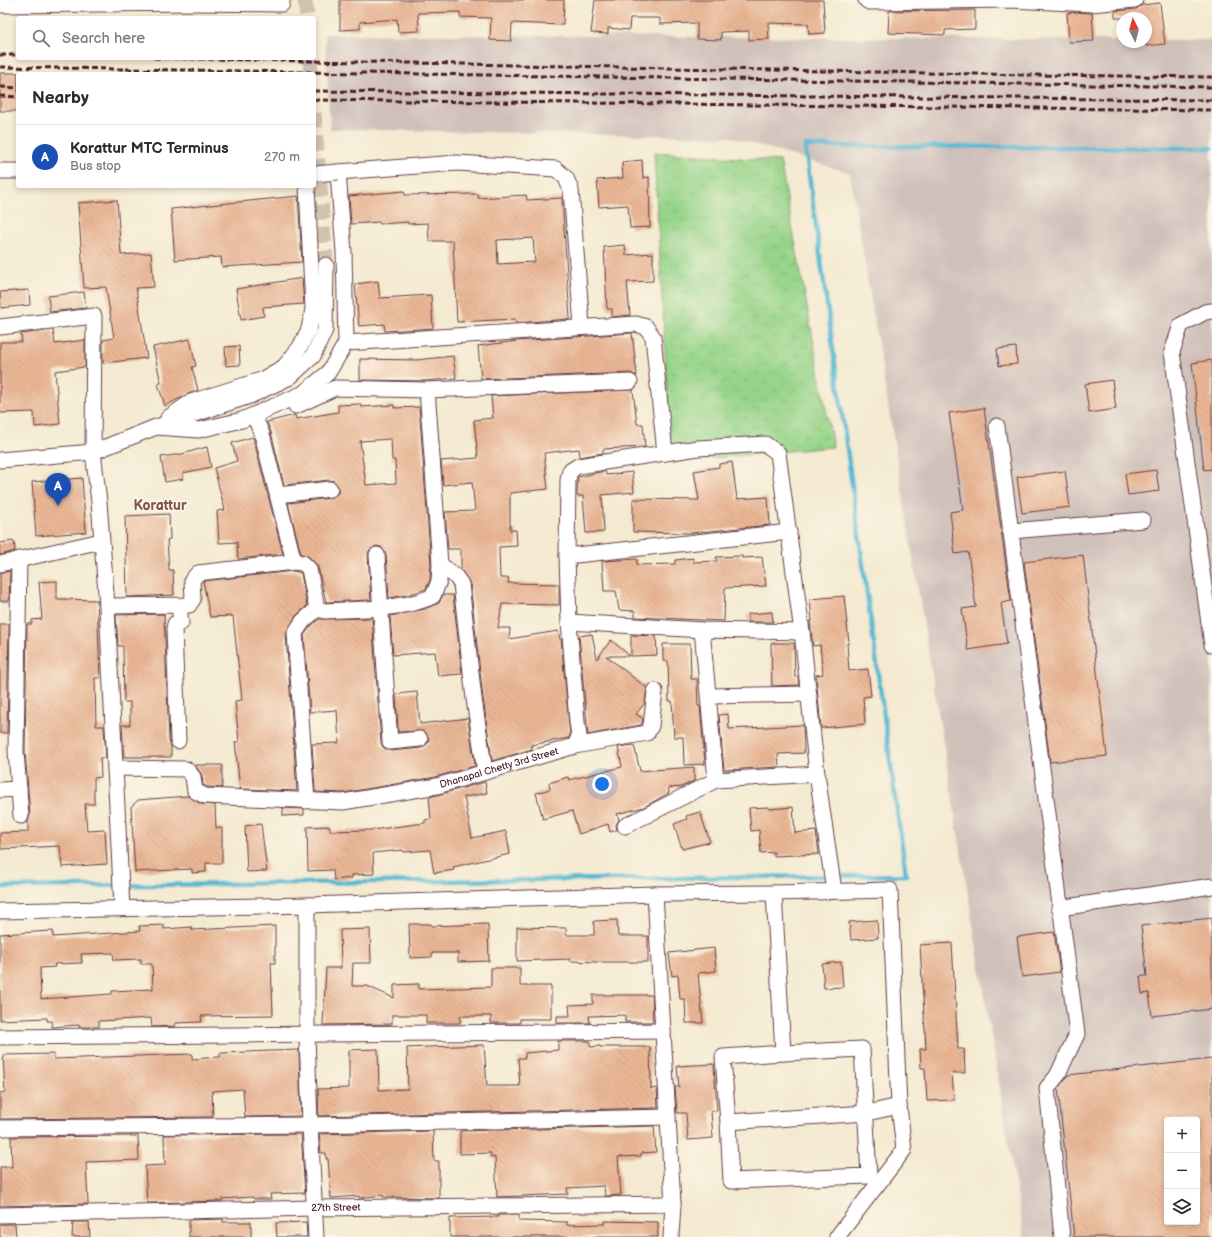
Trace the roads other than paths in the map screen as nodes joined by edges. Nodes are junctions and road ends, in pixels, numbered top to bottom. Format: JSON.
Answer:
{"nodes":[{"id":1,"x":282,"y":0,"type":"edge"},
{"id":2,"x":866,"y":0,"type":"edge"},
{"id":3,"x":1010,"y":0,"type":"edge"},
{"id":4,"x":1135,"y":0,"type":"edge"},
{"id":5,"x":0,"y":5,"type":"edge"},
{"id":6,"x":0,"y":171,"type":"edge"},
{"id":7,"x":16,"y":171,"type":"edge"},
{"id":8,"x":338,"y":172,"type":"junction"},
{"id":9,"x":316,"y":174,"type":"edge"},
{"id":10,"x":307,"y":188,"type":"edge"},
{"id":11,"x":326,"y":265,"type":"tunnel mouth"},
{"id":12,"x":1212,"y":311,"type":"edge"},
{"id":13,"x":582,"y":326,"type":"junction"},
{"id":14,"x":0,"y":327,"type":"edge"},
{"id":15,"x":346,"y":343,"type":"junction"},
{"id":16,"x":630,"y":382,"type":"dead end"},
{"id":17,"x":427,"y":390,"type":"junction"},
{"id":18,"x":255,"y":419,"type":"junction"},
{"id":19,"x":997,"y":426,"type":"dead end"},
{"id":20,"x":156,"y":427,"type":"junction"},
{"id":21,"x":93,"y":452,"type":"junction"},
{"id":22,"x":665,"y":453,"type":"junction"},
{"id":23,"x":0,"y":460,"type":"edge"},
{"id":24,"x":330,"y":489,"type":"dead end"},
{"id":25,"x":278,"y":495,"type":"junction"},
{"id":26,"x":1143,"y":520,"type":"dead end"},
{"id":27,"x":789,"y":532,"type":"junction"},
{"id":28,"x":1010,"y":532,"type":"junction"},
{"id":29,"x":101,"y":541,"type":"junction"},
{"id":30,"x":376,"y":555,"type":"dead end"},
{"id":31,"x":567,"y":556,"type":"junction"},
{"id":32,"x":19,"y":559,"type":"junction"},
{"id":33,"x":294,"y":562,"type":"junction"},
{"id":34,"x":0,"y":564,"type":"edge"},
{"id":35,"x":440,"y":564,"type":"junction"},
{"id":36,"x":107,"y":606,"type":"junction"},
{"id":37,"x":179,"y":606,"type":"junction"},
{"id":38,"x":379,"y":607,"type":"junction"},
{"id":39,"x":317,"y":609,"type":"junction"},
{"id":40,"x":570,"y":622,"type":"junction"},
{"id":41,"x":702,"y":630,"type":"junction"},
{"id":42,"x":802,"y":632,"type":"junction"},
{"id":43,"x":1212,"y":644,"type":"edge"},
{"id":44,"x":656,"y":691,"type":"dead end"},
{"id":45,"x":809,"y":694,"type":"junction"},
{"id":46,"x":709,"y":696,"type":"junction"},
{"id":47,"x":420,"y":739,"type":"dead end"},
{"id":48,"x":178,"y":741,"type":"dead end"},
{"id":49,"x":575,"y":746,"type":"junction"},
{"id":50,"x":115,"y":768,"type":"junction"},
{"id":51,"x":485,"y":772,"type":"junction"},
{"id":52,"x":817,"y":774,"type":"junction"},
{"id":53,"x":716,"y":780,"type":"junction"},
{"id":54,"x":19,"y":789,"type":"junction"},
{"id":55,"x":0,"y":790,"type":"edge"},
{"id":56,"x":308,"y":801,"type":"junction"},
{"id":57,"x":21,"y":816,"type":"dead end"},
{"id":58,"x":625,"y":826,"type":"dead end"},
{"id":59,"x":1212,"y":886,"type":"edge"},
{"id":60,"x":834,"y":891,"type":"junction"},
{"id":61,"x":774,"y":893,"type":"junction"},
{"id":62,"x":655,"y":894,"type":"junction"},
{"id":63,"x":307,"y":905,"type":"junction"},
{"id":64,"x":122,"y":908,"type":"junction"},
{"id":65,"x":1059,"y":908,"type":"junction"},
{"id":66,"x":0,"y":911,"type":"edge"},
{"id":67,"x":663,"y":1031,"type":"junction"},
{"id":68,"x":308,"y":1034,"type":"junction"},
{"id":69,"x":0,"y":1037,"type":"edge"},
{"id":70,"x":783,"y":1053,"type":"junction"},
{"id":71,"x":899,"y":1106,"type":"junction"},
{"id":72,"x":867,"y":1113,"type":"junction"},
{"id":73,"x":668,"y":1117,"type":"junction"},
{"id":74,"x":728,"y":1122,"type":"junction"},
{"id":75,"x":310,"y":1125,"type":"junction"},
{"id":76,"x":0,"y":1128,"type":"edge"},
{"id":77,"x":673,"y":1204,"type":"junction"},
{"id":78,"x":315,"y":1208,"type":"junction"},
{"id":79,"x":0,"y":1214,"type":"edge"},
{"id":80,"x":316,"y":1237,"type":"edge"},
{"id":81,"x":671,"y":1237,"type":"edge"},
{"id":82,"x":837,"y":1237,"type":"edge"},
{"id":83,"x":1062,"y":1237,"type":"edge"}],
"edges":[{"from":1,"to":5,"type":"street"},
{"from":2,"to":3,"type":"street"},
{"from":3,"to":4,"type":"street"},
{"from":6,"to":7,"type":"street"},
{"from":8,"to":9,"type":"street","bridge":true},
{"from":8,"to":13,"type":"street"},
{"from":8,"to":15,"type":"street"},
{"from":10,"to":20,"type":"street"},
{"from":11,"to":20,"type":"street"},
{"from":12,"to":43,"type":"street"},
{"from":13,"to":15,"type":"street"},
{"from":13,"to":22,"type":"street"},
{"from":14,"to":21,"type":"street"},
{"from":15,"to":18,"type":"street"},
{"from":16,"to":17,"type":"street"},
{"from":17,"to":18,"type":"street"},
{"from":17,"to":35,"type":"street"},
{"from":18,"to":20,"type":"street"},
{"from":18,"to":25,"type":"street"},
{"from":19,"to":28,"type":"street"},
{"from":20,"to":21,"type":"street"},
{"from":21,"to":23,"type":"street"},
{"from":21,"to":29,"type":"street"},
{"from":22,"to":27,"type":"street"},
{"from":22,"to":31,"type":"street"},
{"from":24,"to":25,"type":"street"},
{"from":25,"to":33,"type":"street"},
{"from":26,"to":28,"type":"street"},
{"from":27,"to":31,"type":"street"},
{"from":27,"to":42,"type":"street"},
{"from":28,"to":65,"type":"street"},
{"from":29,"to":32,"type":"street"},
{"from":29,"to":36,"type":"street"},
{"from":30,"to":38,"type":"street"},
{"from":31,"to":40,"type":"street"},
{"from":32,"to":34,"type":"street"},
{"from":32,"to":54,"type":"street"},
{"from":33,"to":37,"type":"street"},
{"from":33,"to":39,"type":"street"},
{"from":35,"to":38,"type":"street"},
{"from":35,"to":51,"type":"street"},
{"from":36,"to":37,"type":"street"},
{"from":36,"to":50,"type":"street"},
{"from":37,"to":48,"type":"street"},
{"from":38,"to":39,"type":"street"},
{"from":38,"to":47,"type":"street"},
{"from":39,"to":56,"type":"street"},
{"from":40,"to":41,"type":"street"},
{"from":40,"to":49,"type":"street"},
{"from":41,"to":42,"type":"street"},
{"from":41,"to":46,"type":"street"},
{"from":42,"to":45,"type":"street"},
{"from":44,"to":49,"type":"street","name":"Dhanapal Chetty 3rd Street"},
{"from":45,"to":46,"type":"street"},
{"from":45,"to":52,"type":"street"},
{"from":46,"to":53,"type":"street"},
{"from":49,"to":51,"type":"street","name":"Dhanapal Chetty 3rd Street"},
{"from":50,"to":56,"type":"street","name":"Dhanapal Chetty 3rd Street"},
{"from":50,"to":64,"type":"street"},
{"from":51,"to":56,"type":"street","name":"Dhanapal Chetty 3rd Street"},
{"from":52,"to":53,"type":"street"},
{"from":52,"to":60,"type":"street"},
{"from":53,"to":58,"type":"street"},
{"from":54,"to":55,"type":"street"},
{"from":54,"to":57,"type":"street"},
{"from":59,"to":65,"type":"street"},
{"from":60,"to":61,"type":"street"},
{"from":60,"to":71,"type":"street"},
{"from":61,"to":62,"type":"street"},
{"from":61,"to":70,"type":"street"},
{"from":62,"to":63,"type":"street"},
{"from":62,"to":67,"type":"street"},
{"from":63,"to":64,"type":"street"},
{"from":63,"to":68,"type":"street"},
{"from":64,"to":66,"type":"street"},
{"from":65,"to":83,"type":"street"},
{"from":67,"to":68,"type":"street"},
{"from":67,"to":73,"type":"street"},
{"from":68,"to":69,"type":"street"},
{"from":68,"to":75,"type":"street"},
{"from":70,"to":72,"type":"street"},
{"from":70,"to":74,"type":"street"},
{"from":71,"to":72,"type":"street"},
{"from":71,"to":82,"type":"street"},
{"from":72,"to":74,"type":"street"},
{"from":72,"to":74,"type":"street"},
{"from":73,"to":75,"type":"street"},
{"from":73,"to":77,"type":"street"},
{"from":75,"to":76,"type":"street"},
{"from":75,"to":78,"type":"street"},
{"from":77,"to":78,"type":"street","name":"27th Street"},
{"from":77,"to":81,"type":"street"},
{"from":78,"to":79,"type":"street","name":"27th Street"},
{"from":78,"to":80,"type":"street"}]}
